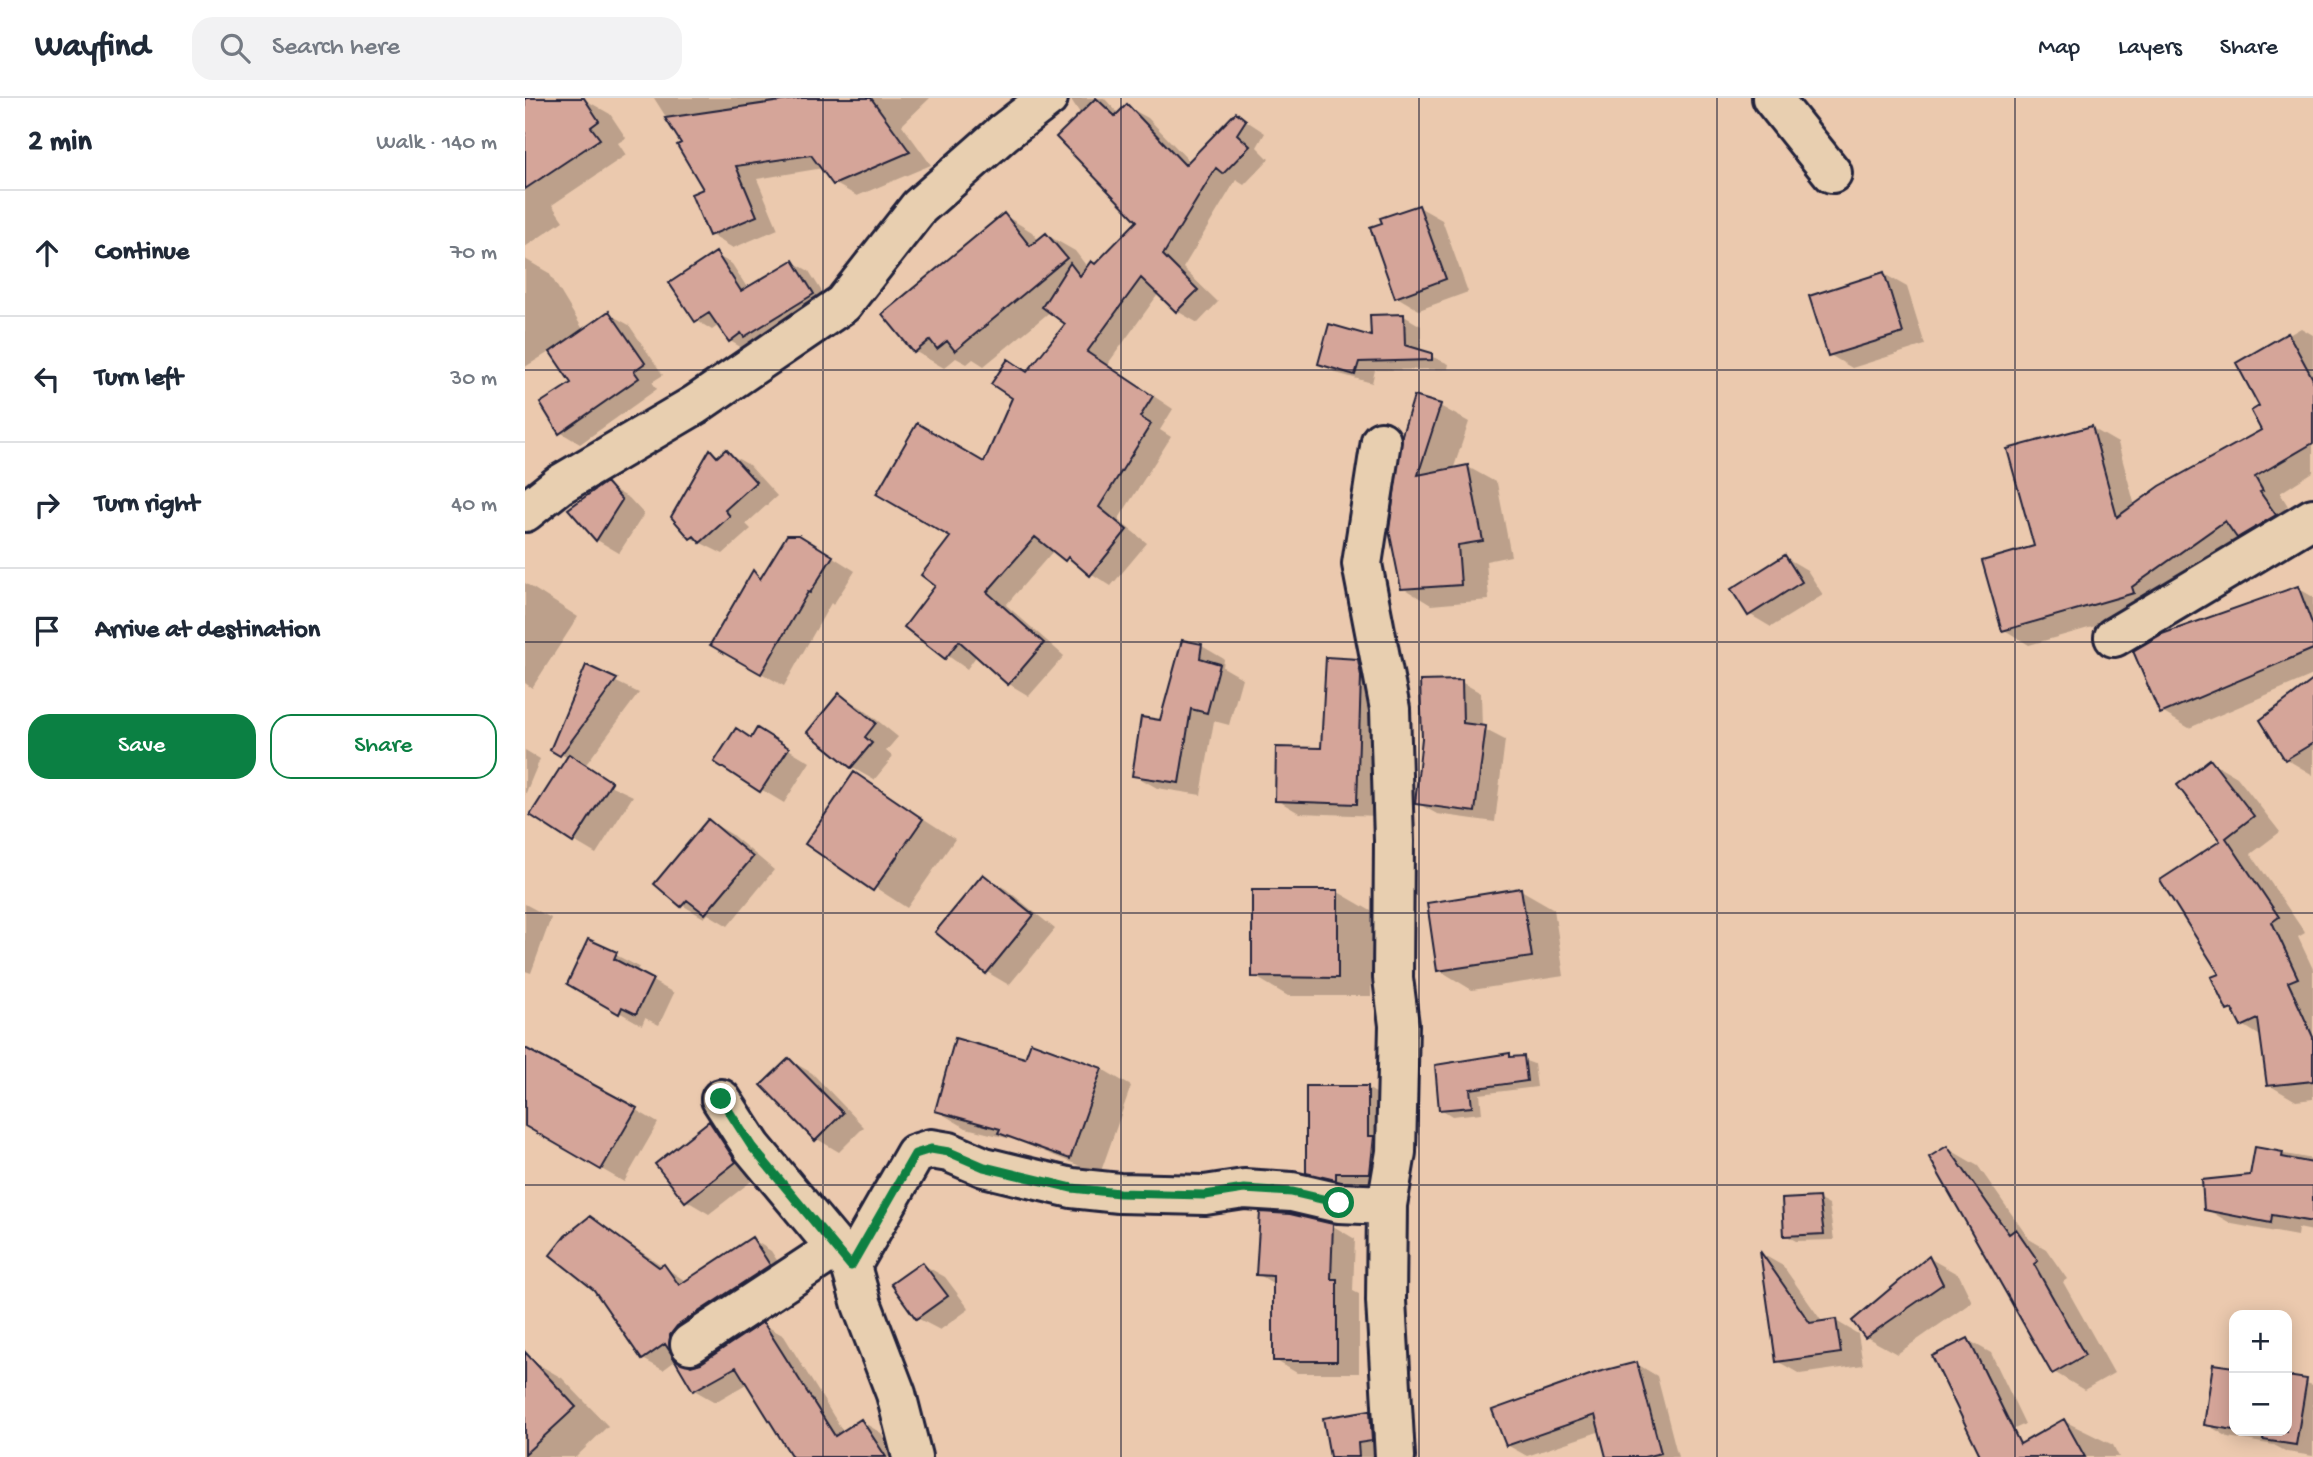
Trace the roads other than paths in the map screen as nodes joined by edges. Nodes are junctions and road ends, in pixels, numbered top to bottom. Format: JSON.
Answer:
{"nodes":[{"id":1,"x":1048,"y":98,"type":"edge"},
{"id":2,"x":1772,"y":98,"type":"edge"},
{"id":3,"x":1832,"y":173,"type":"dead end"},
{"id":4,"x":1381,"y":441,"type":"dead end"},
{"id":5,"x":525,"y":512,"type":"edge"},
{"id":6,"x":2313,"y":518,"type":"edge"},
{"id":7,"x":2114,"y":637,"type":"dead end"},
{"id":8,"x":721,"y":1099,"type":"dead end"},
{"id":9,"x":1387,"y":1205,"type":"junction"},
{"id":10,"x":843,"y":1257,"type":"junction"},
{"id":11,"x":690,"y":1344,"type":"dead end"},
{"id":12,"x":912,"y":1457,"type":"edge"},
{"id":13,"x":1395,"y":1457,"type":"edge"}],
"edges":[{"from":1,"to":5,"type":"street"},
{"from":2,"to":3,"type":"street"},
{"from":4,"to":9,"type":"street"},
{"from":6,"to":7,"type":"street"},
{"from":8,"to":10,"type":"street"},
{"from":9,"to":10,"type":"street"},
{"from":9,"to":13,"type":"street"},
{"from":10,"to":11,"type":"street"},
{"from":10,"to":12,"type":"street"}]}
